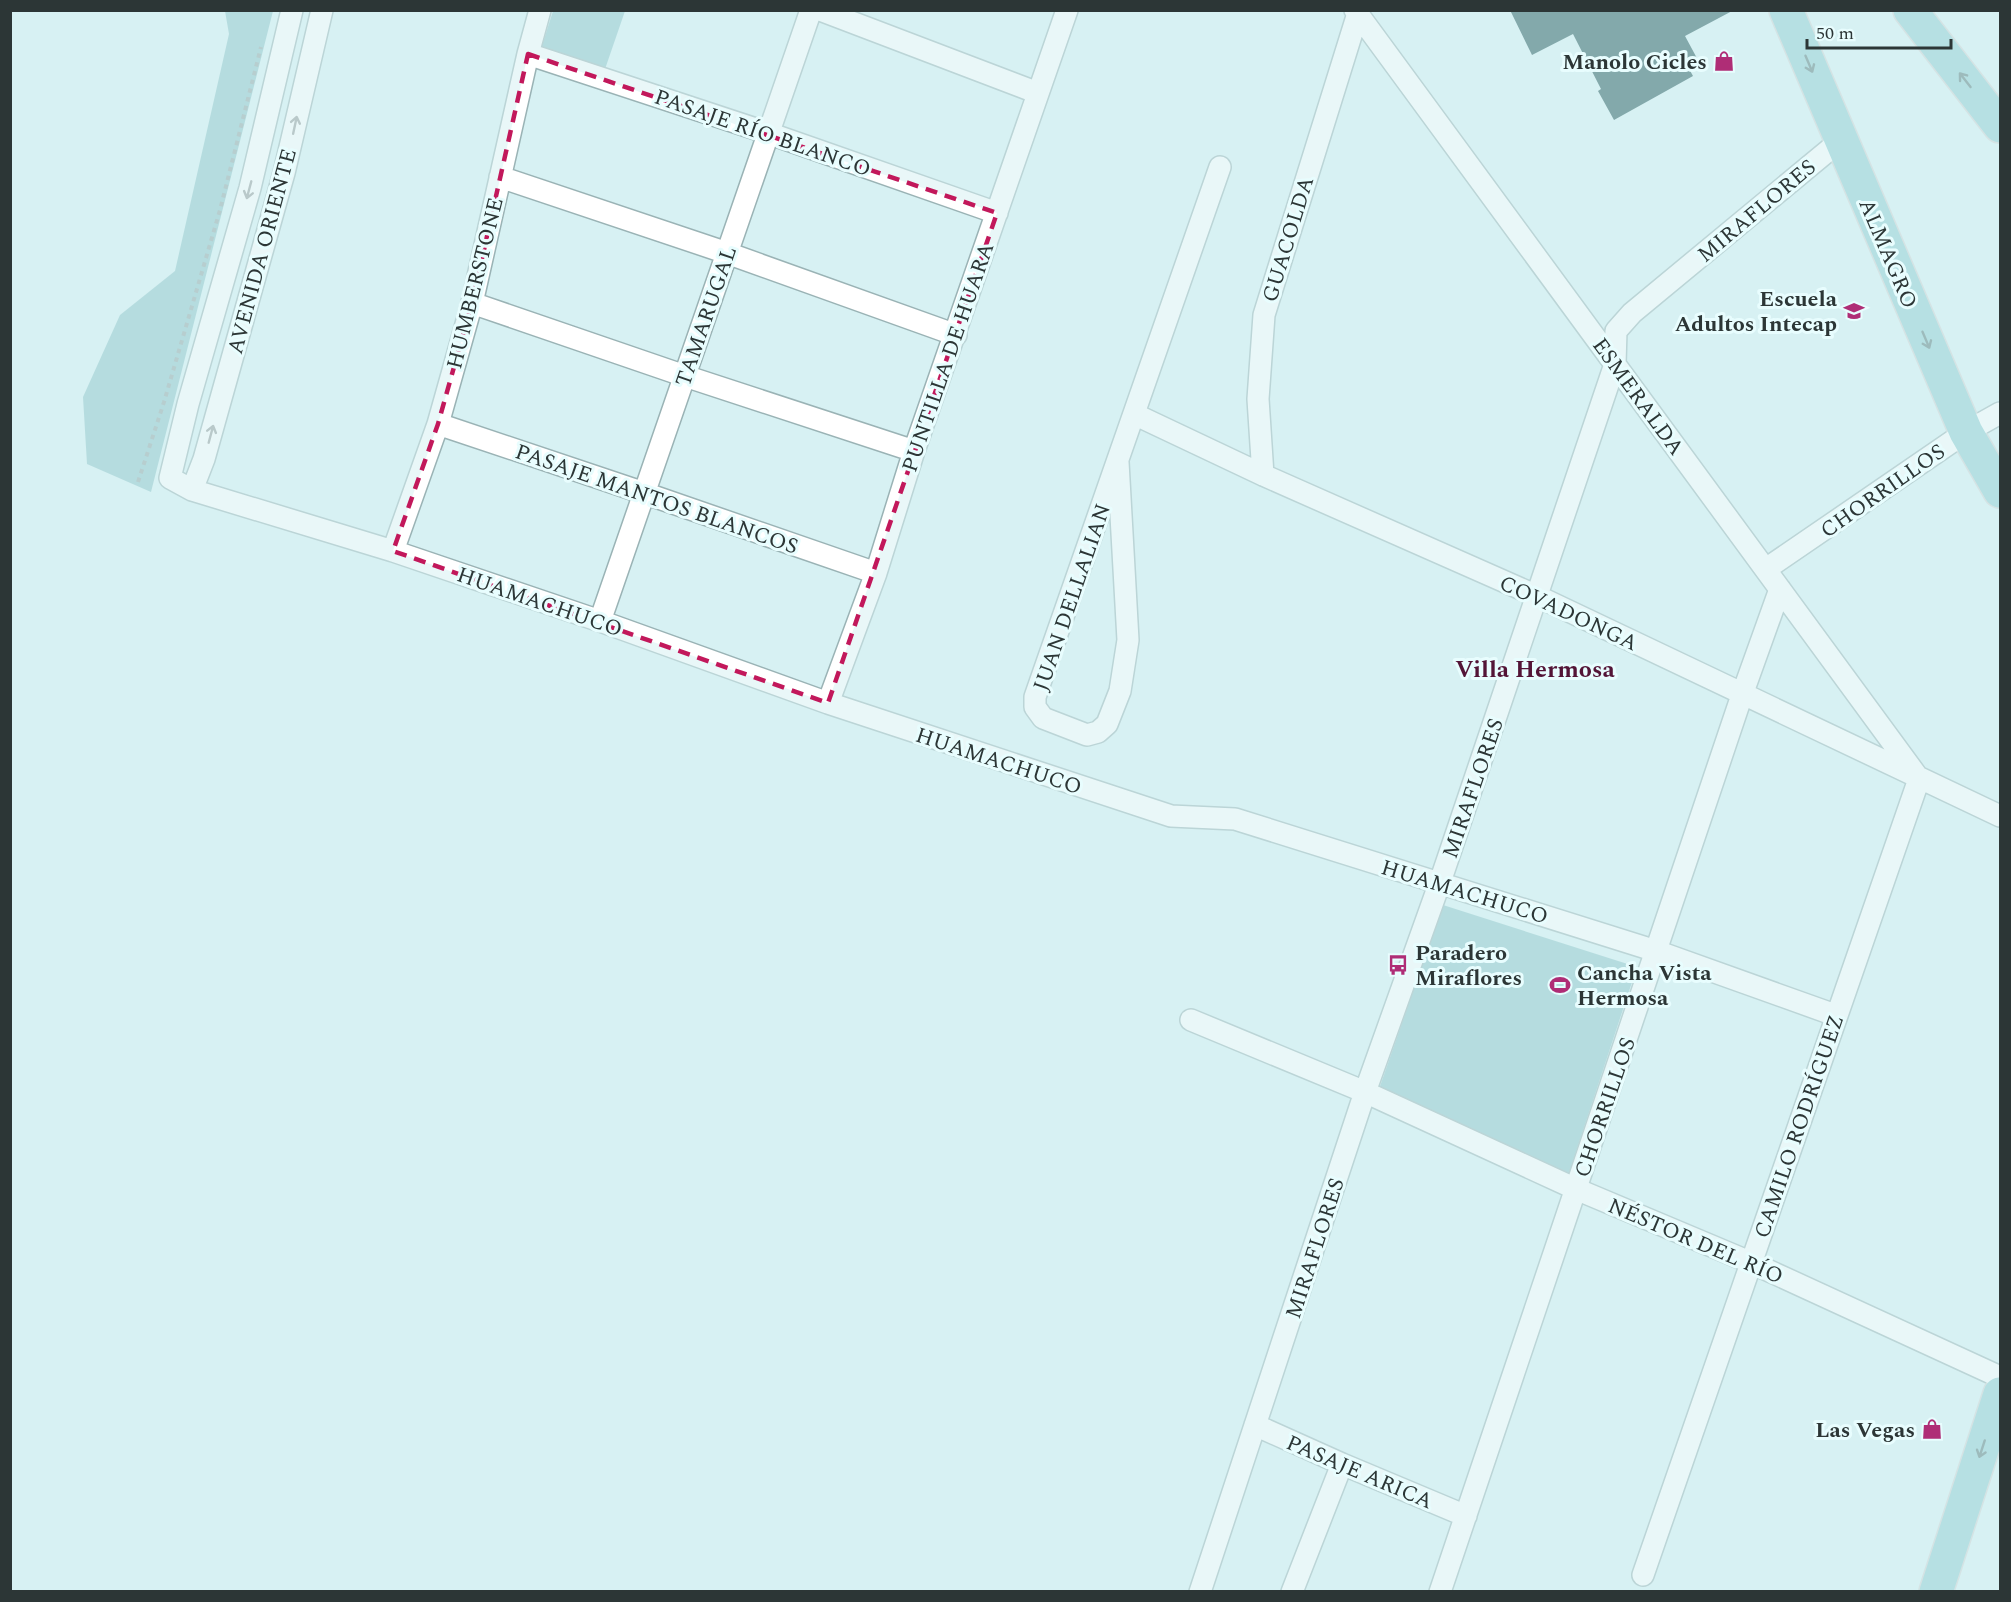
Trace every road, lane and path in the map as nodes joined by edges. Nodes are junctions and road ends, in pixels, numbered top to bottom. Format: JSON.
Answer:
{"nodes":[{"id":1,"x":292,"y":10,"type":"edge"},
{"id":2,"x":322,"y":10,"type":"edge"},
{"id":3,"x":540,"y":10,"type":"edge"},
{"id":4,"x":811,"y":10,"type":"edge"},
{"id":5,"x":820,"y":10,"type":"edge"},
{"id":6,"x":1067,"y":10,"type":"edge"},
{"id":7,"x":1786,"y":10,"type":"edge"},
{"id":8,"x":1910,"y":10,"type":"edge"},
{"id":9,"x":1357,"y":12,"type":"edge"},
{"id":10,"x":261,"y":45,"type":"dead end"},
{"id":11,"x":528,"y":54,"type":"junction"},
{"id":12,"x":1038,"y":93,"type":"junction"},
{"id":13,"x":2001,"y":126,"type":"edge"},
{"id":14,"x":768,"y":133,"type":"junction"},
{"id":15,"x":1840,"y":140,"type":"junction"},
{"id":16,"x":1220,"y":167,"type":"dead end"},
{"id":17,"x":500,"y":177,"type":"junction"},
{"id":18,"x":997,"y":213,"type":"junction"},
{"id":19,"x":727,"y":254,"type":"junction"},
{"id":20,"x":472,"y":303,"type":"junction"},
{"id":21,"x":956,"y":335,"type":"junction"},
{"id":22,"x":1614,"y":364,"type":"junction"},
{"id":23,"x":685,"y":376,"type":"junction"},
{"id":24,"x":2001,"y":413,"type":"edge"},
{"id":25,"x":1134,"y":414,"type":"junction"},
{"id":26,"x":438,"y":424,"type":"junction"},
{"id":27,"x":1966,"y":432,"type":"junction"},
{"id":28,"x":914,"y":451,"type":"junction"},
{"id":29,"x":1118,"y":462,"type":"junction"},
{"id":30,"x":1263,"y":475,"type":"junction"},
{"id":31,"x":170,"y":478,"type":"joint"},
{"id":32,"x":138,"y":483,"type":"dead end"},
{"id":33,"x":192,"y":490,"type":"junction"},
{"id":34,"x":2001,"y":491,"type":"edge"},
{"id":35,"x":644,"y":493,"type":"junction"},
{"id":36,"x":393,"y":551,"type":"junction"},
{"id":37,"x":1766,"y":569,"type":"junction"},
{"id":38,"x":876,"y":573,"type":"junction"},
{"id":39,"x":1780,"y":589,"type":"junction"},
{"id":40,"x":1537,"y":596,"type":"junction"},
{"id":41,"x":600,"y":621,"type":"junction"},
{"id":42,"x":1742,"y":695,"type":"junction"},
{"id":43,"x":828,"y":703,"type":"junction"},
{"id":44,"x":1920,"y":778,"type":"junction"},
{"id":45,"x":2001,"y":816,"type":"edge"},
{"id":46,"x":1440,"y":882,"type":"junction"},
{"id":47,"x":1656,"y":951,"type":"junction"},
{"id":48,"x":1835,"y":1015,"type":"junction"},
{"id":49,"x":1191,"y":1020,"type":"dead end"},
{"id":50,"x":1365,"y":1092,"type":"junction"},
{"id":51,"x":1576,"y":1189,"type":"junction"},
{"id":52,"x":1752,"y":1263,"type":"junction"},
{"id":53,"x":2001,"y":1377,"type":"edge"},
{"id":54,"x":2001,"y":1394,"type":"edge"},
{"id":55,"x":1256,"y":1425,"type":"junction"},
{"id":56,"x":1342,"y":1464,"type":"junction"},
{"id":57,"x":1466,"y":1516,"type":"junction"},
{"id":58,"x":1643,"y":1575,"type":"dead end"},
{"id":59,"x":1200,"y":1592,"type":"edge"},
{"id":60,"x":1292,"y":1592,"type":"edge"},
{"id":61,"x":1440,"y":1592,"type":"edge"},
{"id":62,"x":1936,"y":1592,"type":"edge"}],
"edges":[{"from":1,"to":31,"type":"street","name":"AVENIDA ORIENTE","one_way":true},
{"from":33,"to":2,"type":"street","name":"AVENIDA ORIENTE","one_way":true},
{"from":3,"to":11,"type":"street","name":"HUMBERSTONE"},
{"from":4,"to":14,"type":"street","name":"TAMARUGAL"},
{"from":5,"to":12,"type":"street"},
{"from":6,"to":12,"type":"street","name":"PUNTILLA DE HUARA"},
{"from":7,"to":15,"type":"main road","name":"ALMAGRO","one_way":true},
{"from":13,"to":8,"type":"main road","one_way":true},
{"from":9,"to":22,"type":"street","name":"ESMERALDA"},
{"from":9,"to":30,"type":"street","name":"GUACOLDA"},
{"from":10,"to":32,"type":"path"},
{"from":11,"to":14,"type":"street","name":"PASAJE RÍO BLANCO"},
{"from":11,"to":17,"type":"street","name":"HUMBERSTONE"},
{"from":12,"to":18,"type":"street","name":"PUNTILLA DE HUARA"},
{"from":14,"to":18,"type":"street","name":"PASAJE RÍO BLANCO"},
{"from":14,"to":19,"type":"street","name":"TAMARUGAL"},
{"from":15,"to":22,"type":"street","name":"MIRAFLORES"},
{"from":15,"to":27,"type":"main road","name":"ALMAGRO","one_way":true},
{"from":16,"to":25,"type":"street","name":"JUAN DELLALIAN"},
{"from":17,"to":19,"type":"street"},
{"from":17,"to":20,"type":"street","name":"HUMBERSTONE"},
{"from":18,"to":21,"type":"street","name":"PUNTILLA DE HUARA"},
{"from":19,"to":21,"type":"street"},
{"from":19,"to":23,"type":"street","name":"TAMARUGAL"},
{"from":20,"to":23,"type":"street"},
{"from":20,"to":26,"type":"street","name":"HUMBERSTONE"},
{"from":21,"to":28,"type":"street","name":"PUNTILLA DE HUARA"},
{"from":22,"to":37,"type":"street","name":"ESMERALDA"},
{"from":22,"to":40,"type":"street","name":"MIRAFLORES"},
{"from":23,"to":28,"type":"street"},
{"from":23,"to":35,"type":"street","name":"TAMARUGAL"},
{"from":24,"to":27,"type":"street","name":"CHORRILLOS"},
{"from":25,"to":29,"type":"street","name":"JUAN DELLALIAN"},
{"from":25,"to":30,"type":"street","name":"COVADONGA"},
{"from":26,"to":35,"type":"street","name":"PASAJE MANTOS BLANCOS"},
{"from":26,"to":36,"type":"street","name":"HUMBERSTONE"},
{"from":27,"to":34,"type":"main road","name":"ALMAGRO"},
{"from":27,"to":37,"type":"street","name":"CHORRILLOS"},
{"from":28,"to":38,"type":"street","name":"PUNTILLA DE HUARA"},
{"from":29,"to":29,"type":"street","name":"JUAN DELLALIAN"},
{"from":30,"to":40,"type":"street","name":"COVADONGA"},
{"from":31,"to":33,"type":"street","name":"HUAMACHUCO"},
{"from":33,"to":36,"type":"street","name":"HUAMACHUCO"},
{"from":35,"to":38,"type":"street","name":"PASAJE MANTOS BLANCOS"},
{"from":35,"to":41,"type":"street","name":"TAMARUGAL"},
{"from":36,"to":41,"type":"street","name":"HUAMACHUCO"},
{"from":37,"to":39,"type":"street","name":"ESMERALDA"},
{"from":38,"to":43,"type":"street","name":"PUNTILLA DE HUARA"},
{"from":39,"to":42,"type":"street","name":"CHORRILLOS"},
{"from":39,"to":44,"type":"street","name":"ESMERALDA"},
{"from":40,"to":42,"type":"street","name":"COVADONGA"},
{"from":40,"to":46,"type":"street","name":"MIRAFLORES"},
{"from":41,"to":43,"type":"street","name":"HUAMACHUCO"},
{"from":42,"to":44,"type":"street","name":"COVADONGA"},
{"from":42,"to":47,"type":"street","name":"CHORRILLOS"},
{"from":43,"to":46,"type":"street","name":"HUAMACHUCO"},
{"from":44,"to":45,"type":"street","name":"COVADONGA"},
{"from":44,"to":48,"type":"street","name":"CAMILO RODRÍGUEZ"},
{"from":46,"to":47,"type":"street","name":"HUAMACHUCO"},
{"from":46,"to":50,"type":"street","name":"MIRAFLORES"},
{"from":47,"to":48,"type":"street","name":"HUAMACHUCO"},
{"from":47,"to":51,"type":"street","name":"CHORRILLOS"},
{"from":48,"to":52,"type":"street","name":"CAMILO RODRÍGUEZ"},
{"from":49,"to":50,"type":"street","name":"NÉSTOR DEL RÍO"},
{"from":50,"to":51,"type":"street","name":"NÉSTOR DEL RÍO"},
{"from":50,"to":55,"type":"street","name":"MIRAFLORES"},
{"from":51,"to":52,"type":"street","name":"NÉSTOR DEL RÍO"},
{"from":51,"to":57,"type":"street","name":"CHORRILLOS"},
{"from":52,"to":53,"type":"street","name":"NÉSTOR DEL RÍO"},
{"from":52,"to":58,"type":"street","name":"CAMILO RODRÍGUEZ"},
{"from":54,"to":62,"type":"main road","one_way":true},
{"from":55,"to":56,"type":"street","name":"PASAJE ARICA"},
{"from":55,"to":59,"type":"street","name":"MIRAFLORES"},
{"from":56,"to":57,"type":"street","name":"PASAJE ARICA"},
{"from":56,"to":60,"type":"street"},
{"from":57,"to":61,"type":"street","name":"CHORRILLOS"}]}
